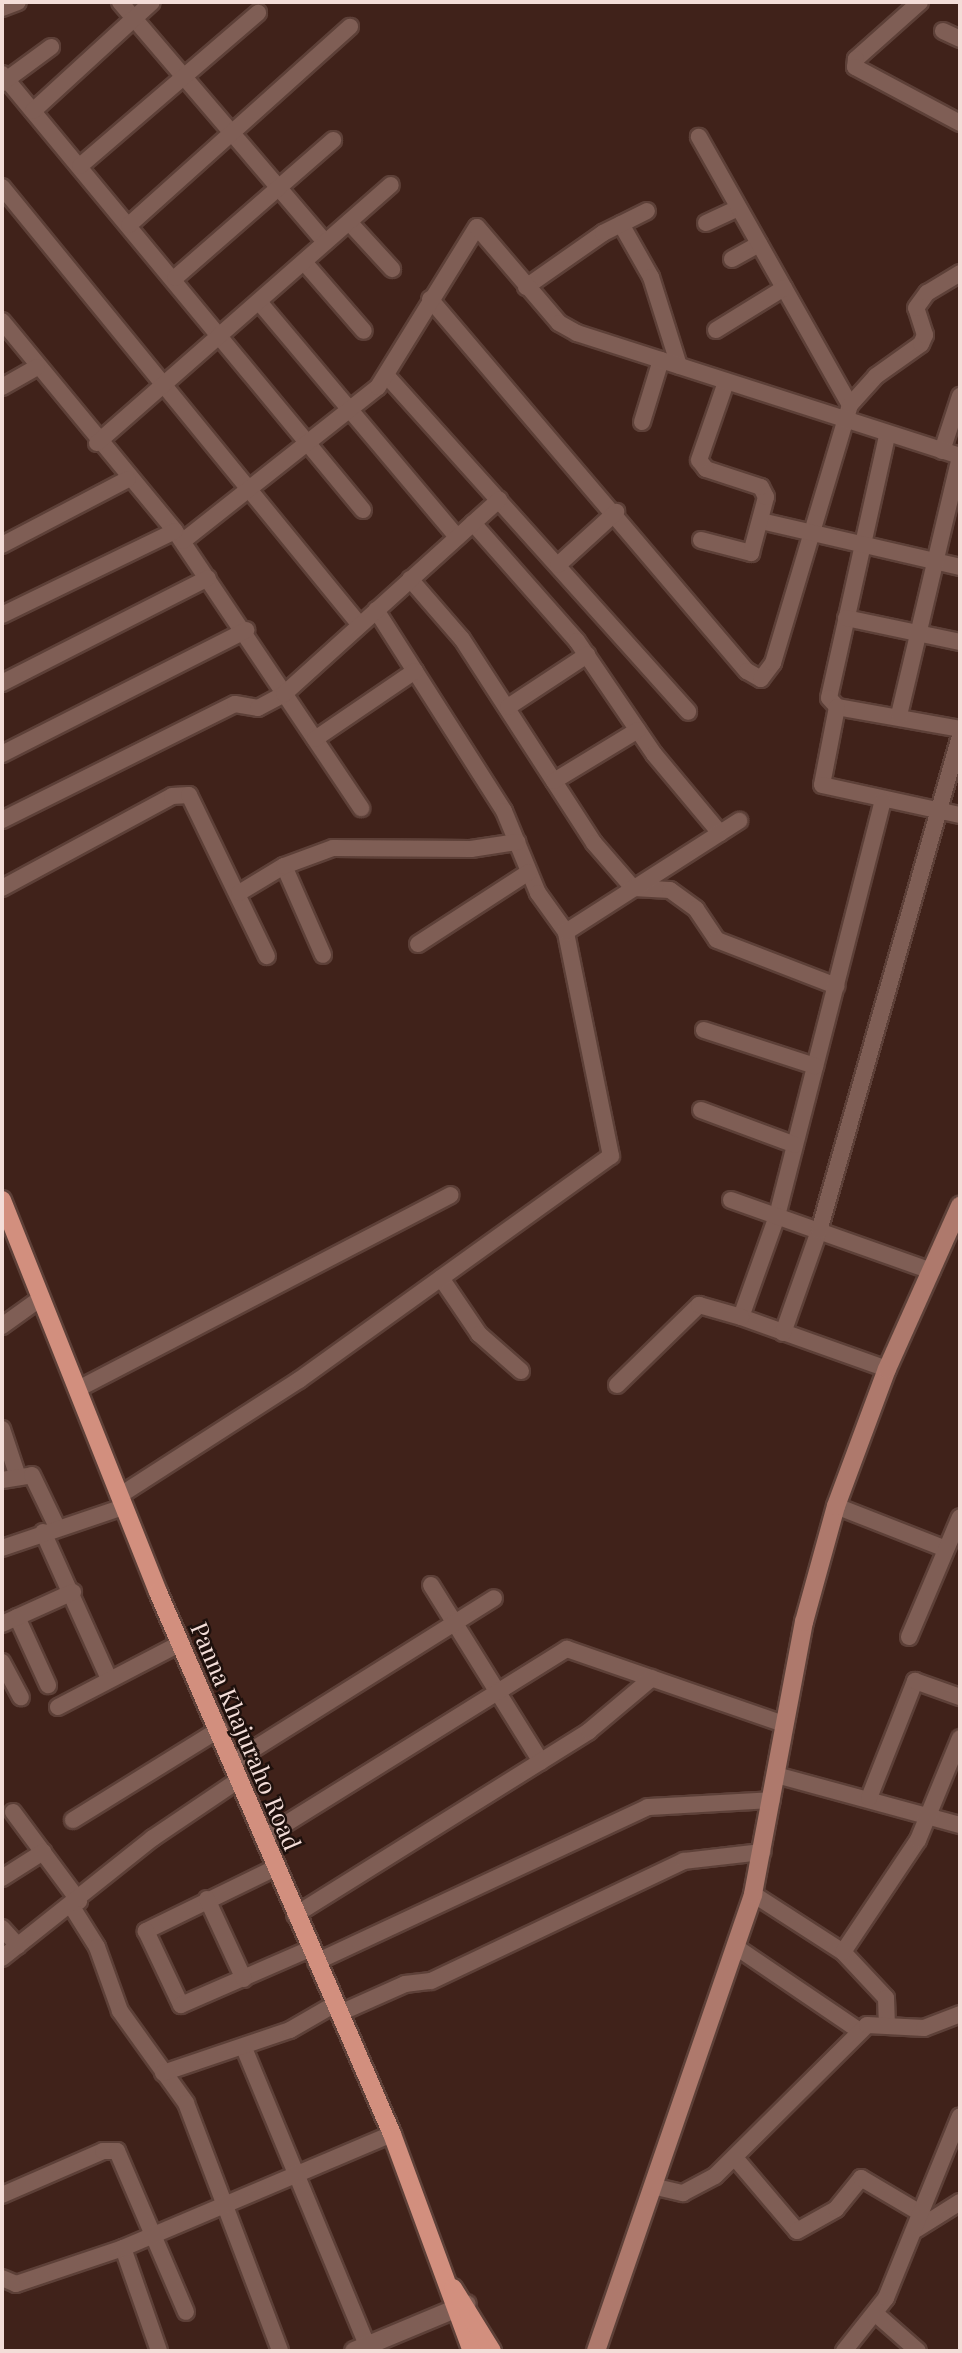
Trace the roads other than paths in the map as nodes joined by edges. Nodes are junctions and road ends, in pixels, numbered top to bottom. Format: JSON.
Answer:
{"nodes":[{"id":1,"x":18,"y":2,"type":"edge"},
{"id":2,"x":120,"y":2,"type":"edge"},
{"id":3,"x":152,"y":2,"type":"edge"},
{"id":4,"x":920,"y":2,"type":"edge"},
{"id":5,"x":2,"y":8,"type":"edge"},
{"id":6,"x":258,"y":13,"type":"dead end"},
{"id":7,"x":134,"y":18,"type":"junction"},
{"id":8,"x":350,"y":27,"type":"dead end"},
{"id":9,"x":943,"y":31,"type":"dead end"},
{"id":10,"x":960,"y":39,"type":"edge"},
{"id":11,"x":51,"y":47,"type":"dead end"},
{"id":12,"x":185,"y":75,"type":"junction"},
{"id":13,"x":3,"y":79,"type":"edge"},
{"id":14,"x":33,"y":111,"type":"junction"},
{"id":15,"x":960,"y":122,"type":"edge"},
{"id":16,"x":231,"y":134,"type":"junction"},
{"id":17,"x":699,"y":137,"type":"dead end"},
{"id":18,"x":333,"y":140,"type":"dead end"},
{"id":19,"x":80,"y":166,"type":"junction"},
{"id":20,"x":391,"y":185,"type":"dead end"},
{"id":21,"x":2,"y":187,"type":"edge"},
{"id":22,"x":279,"y":187,"type":"junction"},
{"id":23,"x":738,"y":208,"type":"junction"},
{"id":24,"x":647,"y":211,"type":"dead end"},
{"id":25,"x":349,"y":222,"type":"junction"},
{"id":26,"x":706,"y":223,"type":"dead end"},
{"id":27,"x":621,"y":224,"type":"junction"},
{"id":28,"x":129,"y":225,"type":"junction"},
{"id":29,"x":325,"y":243,"type":"junction"},
{"id":30,"x":759,"y":244,"type":"junction"},
{"id":31,"x":732,"y":259,"type":"dead end"},
{"id":32,"x":304,"y":262,"type":"junction"},
{"id":33,"x":392,"y":269,"type":"dead end"},
{"id":34,"x":960,"y":273,"type":"edge"},
{"id":35,"x":175,"y":278,"type":"junction"},
{"id":36,"x":526,"y":287,"type":"junction"},
{"id":37,"x":784,"y":288,"type":"junction"},
{"id":38,"x":430,"y":299,"type":"junction"},
{"id":39,"x":260,"y":303,"type":"junction"},
{"id":40,"x":2,"y":321,"type":"edge"},
{"id":41,"x":716,"y":330,"type":"dead end"},
{"id":42,"x":364,"y":331,"type":"dead end"},
{"id":43,"x":221,"y":338,"type":"junction"},
{"id":44,"x":661,"y":360,"type":"junction"},
{"id":45,"x":679,"y":366,"type":"junction"},
{"id":46,"x":37,"y":367,"type":"junction"},
{"id":47,"x":387,"y":376,"type":"junction"},
{"id":48,"x":726,"y":382,"type":"junction"},
{"id":49,"x":2,"y":387,"type":"edge"},
{"id":50,"x":164,"y":387,"type":"junction"},
{"id":51,"x":960,"y":396,"type":"edge"},
{"id":52,"x":850,"y":405,"type":"junction"},
{"id":53,"x":349,"y":410,"type":"junction"},
{"id":54,"x":642,"y":422,"type":"dead end"},
{"id":55,"x":848,"y":422,"type":"junction"},
{"id":56,"x":887,"y":436,"type":"junction"},
{"id":57,"x":97,"y":443,"type":"junction"},
{"id":58,"x":307,"y":443,"type":"junction"},
{"id":59,"x":943,"y":451,"type":"junction"},
{"id":60,"x":960,"y":456,"type":"edge"},
{"id":61,"x":128,"y":479,"type":"junction"},
{"id":62,"x":249,"y":489,"type":"junction"},
{"id":63,"x":499,"y":500,"type":"junction"},
{"id":64,"x":363,"y":510,"type":"dead end"},
{"id":65,"x":615,"y":512,"type":"junction"},
{"id":66,"x":761,"y":521,"type":"junction"},
{"id":67,"x":473,"y":523,"type":"junction"},
{"id":68,"x":811,"y":535,"type":"junction"},
{"id":69,"x":179,"y":536,"type":"junction"},
{"id":70,"x":457,"y":537,"type":"junction"},
{"id":71,"x":701,"y":540,"type":"dead end"},
{"id":72,"x":2,"y":545,"type":"edge"},
{"id":73,"x":863,"y":546,"type":"junction"},
{"id":74,"x":935,"y":562,"type":"junction"},
{"id":75,"x":558,"y":565,"type":"junction"},
{"id":76,"x":960,"y":567,"type":"edge"},
{"id":77,"x":208,"y":578,"type":"junction"},
{"id":78,"x":411,"y":579,"type":"junction"},
{"id":79,"x":376,"y":610,"type":"junction"},
{"id":80,"x":2,"y":615,"type":"edge"},
{"id":81,"x":846,"y":618,"type":"junction"},
{"id":82,"x":359,"y":624,"type":"junction"},
{"id":83,"x":246,"y":630,"type":"junction"},
{"id":84,"x":918,"y":636,"type":"junction"},
{"id":85,"x":960,"y":642,"type":"edge"},
{"id":86,"x":587,"y":655,"type":"junction"},
{"id":87,"x":415,"y":671,"type":"junction"},
{"id":88,"x":2,"y":684,"type":"edge"},
{"id":89,"x":284,"y":694,"type":"junction"},
{"id":90,"x":508,"y":707,"type":"junction"},
{"id":91,"x":837,"y":707,"type":"junction"},
{"id":92,"x":688,"y":712,"type":"dead end"},
{"id":93,"x":899,"y":715,"type":"junction"},
{"id":94,"x":960,"y":729,"type":"edge"},
{"id":95,"x":638,"y":730,"type":"junction"},
{"id":96,"x":960,"y":737,"type":"edge"},
{"id":97,"x":315,"y":739,"type":"junction"},
{"id":98,"x":2,"y":754,"type":"edge"},
{"id":99,"x":554,"y":782,"type":"junction"},
{"id":100,"x":883,"y":800,"type":"junction"},
{"id":101,"x":361,"y":808,"type":"dead end"},
{"id":102,"x":938,"y":809,"type":"junction"},
{"id":103,"x":960,"y":815,"type":"edge"},
{"id":104,"x":2,"y":820,"type":"edge"},
{"id":105,"x":739,"y":821,"type":"dead end"},
{"id":106,"x":720,"y":833,"type":"junction"},
{"id":107,"x":517,"y":842,"type":"junction"},
{"id":108,"x":284,"y":866,"type":"junction"},
{"id":109,"x":529,"y":872,"type":"junction"},
{"id":110,"x":2,"y":888,"type":"edge"},
{"id":111,"x":633,"y":888,"type":"junction"},
{"id":112,"x":239,"y":893,"type":"junction"},
{"id":113,"x":566,"y":932,"type":"junction"},
{"id":114,"x":418,"y":944,"type":"dead end"},
{"id":115,"x":323,"y":955,"type":"dead end"},
{"id":116,"x":267,"y":956,"type":"dead end"},
{"id":117,"x":836,"y":986,"type":"junction"},
{"id":118,"x":704,"y":1030,"type":"dead end"},
{"id":119,"x":815,"y":1066,"type":"junction"},
{"id":120,"x":701,"y":1110,"type":"dead end"},
{"id":121,"x":795,"y":1145,"type":"junction"},
{"id":122,"x":451,"y":1195,"type":"dead end"},
{"id":123,"x":2,"y":1200,"type":"edge"},
{"id":124,"x":731,"y":1200,"type":"dead end"},
{"id":125,"x":960,"y":1206,"type":"edge"},
{"id":126,"x":777,"y":1216,"type":"junction"},
{"id":127,"x":819,"y":1231,"type":"junction"},
{"id":128,"x":932,"y":1271,"type":"junction"},
{"id":129,"x":441,"y":1279,"type":"junction"},
{"id":130,"x":41,"y":1298,"type":"junction"},
{"id":131,"x":741,"y":1317,"type":"junction"},
{"id":132,"x":2,"y":1326,"type":"edge"},
{"id":133,"x":783,"y":1334,"type":"junction"},
{"id":134,"x":887,"y":1369,"type":"junction"},
{"id":135,"x":521,"y":1371,"type":"dead end"},
{"id":136,"x":617,"y":1385,"type":"dead end"},
{"id":137,"x":78,"y":1389,"type":"junction"},
{"id":138,"x":2,"y":1429,"type":"edge"},
{"id":139,"x":10,"y":1477,"type":"edge"},
{"id":140,"x":121,"y":1501,"type":"junction"},
{"id":141,"x":836,"y":1506,"type":"junction"},
{"id":142,"x":960,"y":1517,"type":"edge"},
{"id":143,"x":50,"y":1530,"type":"junction"},
{"id":144,"x":2,"y":1548,"type":"edge"},
{"id":145,"x":946,"y":1549,"type":"junction"},
{"id":146,"x":430,"y":1585,"type":"dead end"},
{"id":147,"x":73,"y":1592,"type":"junction"},
{"id":148,"x":494,"y":1598,"type":"dead end"},
{"id":149,"x":9,"y":1620,"type":"edge"},
{"id":150,"x":454,"y":1623,"type":"junction"},
{"id":151,"x":909,"y":1637,"type":"dead end"},
{"id":152,"x":181,"y":1643,"type":"junction"},
{"id":153,"x":2,"y":1662,"type":"edge"},
{"id":154,"x":652,"y":1678,"type":"junction"},
{"id":155,"x":109,"y":1679,"type":"junction"},
{"id":156,"x":48,"y":1685,"type":"dead end"},
{"id":157,"x":499,"y":1692,"type":"junction"},
{"id":158,"x":960,"y":1697,"type":"edge"},
{"id":159,"x":21,"y":1698,"type":"dead end"},
{"id":160,"x":58,"y":1707,"type":"dead end"},
{"id":161,"x":783,"y":1724,"type":"junction"},
{"id":162,"x":220,"y":1729,"type":"junction"},
{"id":163,"x":960,"y":1738,"type":"edge"},
{"id":164,"x":541,"y":1762,"type":"junction"},
{"id":165,"x":237,"y":1771,"type":"junction"},
{"id":166,"x":776,"y":1776,"type":"junction"},
{"id":167,"x":869,"y":1798,"type":"junction"},
{"id":168,"x":772,"y":1800,"type":"junction"},
{"id":169,"x":13,"y":1812,"type":"dead end"},
{"id":170,"x":928,"y":1814,"type":"junction"},
{"id":171,"x":73,"y":1820,"type":"dead end"},
{"id":172,"x":960,"y":1825,"type":"edge"},
{"id":173,"x":263,"y":1838,"type":"junction"},
{"id":174,"x":43,"y":1852,"type":"junction"},
{"id":175,"x":762,"y":1852,"type":"junction"},
{"id":176,"x":275,"y":1868,"type":"junction"},
{"id":177,"x":2,"y":1878,"type":"edge"},
{"id":178,"x":753,"y":1894,"type":"junction"},
{"id":179,"x":207,"y":1899,"type":"junction"},
{"id":180,"x":75,"y":1904,"type":"junction"},
{"id":181,"x":295,"y":1915,"type":"junction"},
{"id":182,"x":2,"y":1928,"type":"edge"},
{"id":183,"x":18,"y":1947,"type":"junction"},
{"id":184,"x":736,"y":1947,"type":"junction"},
{"id":185,"x":843,"y":1952,"type":"junction"},
{"id":186,"x":313,"y":1955,"type":"junction"},
{"id":187,"x":2,"y":1958,"type":"edge"},
{"id":188,"x":244,"y":1979,"type":"junction"},
{"id":189,"x":337,"y":2009,"type":"junction"},
{"id":190,"x":960,"y":2014,"type":"edge"},
{"id":191,"x":887,"y":2024,"type":"junction"},
{"id":192,"x":858,"y":2030,"type":"junction"},
{"id":193,"x":244,"y":2048,"type":"junction"},
{"id":194,"x":163,"y":2073,"type":"junction"},
{"id":195,"x":960,"y":2116,"type":"edge"},
{"id":196,"x":392,"y":2134,"type":"junction"},
{"id":197,"x":736,"y":2159,"type":"junction"},
{"id":198,"x":297,"y":2178,"type":"junction"},
{"id":199,"x":652,"y":2186,"type":"junction"},
{"id":200,"x":2,"y":2195,"type":"edge"},
{"id":201,"x":960,"y":2202,"type":"edge"},
{"id":202,"x":226,"y":2203,"type":"junction"},
{"id":203,"x":920,"y":2222,"type":"junction"},
{"id":204,"x":153,"y":2233,"type":"junction"},
{"id":205,"x":123,"y":2248,"type":"junction"},
{"id":206,"x":2,"y":2278,"type":"edge"},
{"id":207,"x":460,"y":2307,"type":"junction"},
{"id":208,"x":186,"y":2312,"type":"dead end"},
{"id":209,"x":876,"y":2314,"type":"junction"},
{"id":210,"x":370,"y":2348,"type":"edge"},
{"id":211,"x":159,"y":2351,"type":"edge"},
{"id":212,"x":280,"y":2351,"type":"edge"},
{"id":213,"x":472,"y":2351,"type":"edge"},
{"id":214,"x":492,"y":2351,"type":"edge"},
{"id":215,"x":596,"y":2351,"type":"edge"},
{"id":216,"x":844,"y":2351,"type":"edge"},
{"id":217,"x":918,"y":2351,"type":"edge"}],
"edges":[{"from":1,"to":5,"type":"street"},
{"from":2,"to":7,"type":"street"},
{"from":3,"to":7,"type":"street"},
{"from":4,"to":15,"type":"street"},
{"from":6,"to":12,"type":"street"},
{"from":7,"to":12,"type":"street"},
{"from":7,"to":14,"type":"street"},
{"from":8,"to":16,"type":"street"},
{"from":9,"to":10,"type":"street"},
{"from":11,"to":13,"type":"street"},
{"from":12,"to":16,"type":"street"},
{"from":12,"to":19,"type":"street"},
{"from":13,"to":14,"type":"street"},
{"from":14,"to":19,"type":"street"},
{"from":16,"to":22,"type":"street"},
{"from":16,"to":28,"type":"street"},
{"from":17,"to":23,"type":"street"},
{"from":18,"to":22,"type":"street"},
{"from":19,"to":28,"type":"street"},
{"from":20,"to":25,"type":"street"},
{"from":21,"to":50,"type":"street"},
{"from":22,"to":29,"type":"street"},
{"from":22,"to":35,"type":"street"},
{"from":23,"to":26,"type":"street"},
{"from":23,"to":30,"type":"street"},
{"from":24,"to":27,"type":"street"},
{"from":25,"to":29,"type":"street"},
{"from":25,"to":33,"type":"street"},
{"from":27,"to":36,"type":"street"},
{"from":27,"to":45,"type":"street"},
{"from":28,"to":35,"type":"street"},
{"from":29,"to":32,"type":"street"},
{"from":30,"to":31,"type":"street"},
{"from":30,"to":37,"type":"street"},
{"from":32,"to":39,"type":"street"},
{"from":32,"to":42,"type":"street"},
{"from":34,"to":52,"type":"street"},
{"from":35,"to":43,"type":"street"},
{"from":36,"to":38,"type":"street"},
{"from":36,"to":44,"type":"street"},
{"from":37,"to":41,"type":"street"},
{"from":37,"to":52,"type":"street"},
{"from":38,"to":47,"type":"street"},
{"from":38,"to":65,"type":"street"},
{"from":39,"to":43,"type":"street"},
{"from":39,"to":53,"type":"street"},
{"from":40,"to":46,"type":"street"},
{"from":43,"to":50,"type":"street"},
{"from":43,"to":58,"type":"street"},
{"from":44,"to":45,"type":"street"},
{"from":44,"to":54,"type":"street"},
{"from":45,"to":48,"type":"street"},
{"from":46,"to":49,"type":"street"},
{"from":46,"to":57,"type":"street"},
{"from":47,"to":53,"type":"street"},
{"from":47,"to":63,"type":"street"},
{"from":48,"to":55,"type":"street"},
{"from":48,"to":66,"type":"street"},
{"from":50,"to":57,"type":"street"},
{"from":50,"to":62,"type":"street"},
{"from":51,"to":59,"type":"street"},
{"from":52,"to":55,"type":"street"},
{"from":53,"to":58,"type":"street"},
{"from":53,"to":70,"type":"street"},
{"from":55,"to":56,"type":"street"},
{"from":55,"to":68,"type":"street"},
{"from":56,"to":59,"type":"street"},
{"from":56,"to":73,"type":"street"},
{"from":57,"to":61,"type":"street"},
{"from":58,"to":62,"type":"street"},
{"from":58,"to":64,"type":"street"},
{"from":59,"to":60,"type":"street"},
{"from":60,"to":74,"type":"street"},
{"from":61,"to":69,"type":"street"},
{"from":61,"to":72,"type":"street"},
{"from":62,"to":69,"type":"street"},
{"from":62,"to":82,"type":"street"},
{"from":63,"to":67,"type":"street"},
{"from":63,"to":75,"type":"street"},
{"from":65,"to":68,"type":"street"},
{"from":65,"to":75,"type":"street"},
{"from":66,"to":68,"type":"street"},
{"from":66,"to":71,"type":"street"},
{"from":67,"to":70,"type":"street"},
{"from":67,"to":86,"type":"street"},
{"from":68,"to":73,"type":"street"},
{"from":69,"to":77,"type":"street"},
{"from":69,"to":80,"type":"street"},
{"from":70,"to":78,"type":"street"},
{"from":73,"to":74,"type":"street"},
{"from":73,"to":81,"type":"street"},
{"from":74,"to":76,"type":"street"},
{"from":74,"to":84,"type":"street"},
{"from":75,"to":92,"type":"street"},
{"from":77,"to":83,"type":"street"},
{"from":77,"to":88,"type":"street"},
{"from":78,"to":79,"type":"street"},
{"from":78,"to":90,"type":"street"},
{"from":79,"to":82,"type":"street"},
{"from":79,"to":87,"type":"street"},
{"from":81,"to":84,"type":"street"},
{"from":81,"to":91,"type":"street"},
{"from":82,"to":89,"type":"street"},
{"from":83,"to":89,"type":"street"},
{"from":83,"to":98,"type":"street"},
{"from":84,"to":85,"type":"street"},
{"from":84,"to":93,"type":"street"},
{"from":86,"to":90,"type":"street"},
{"from":86,"to":95,"type":"street"},
{"from":87,"to":97,"type":"street"},
{"from":87,"to":107,"type":"street"},
{"from":89,"to":97,"type":"street"},
{"from":89,"to":104,"type":"street"},
{"from":90,"to":99,"type":"street"},
{"from":91,"to":93,"type":"street"},
{"from":91,"to":100,"type":"street"},
{"from":93,"to":94,"type":"street"},
{"from":95,"to":99,"type":"street"},
{"from":95,"to":106,"type":"street"},
{"from":96,"to":102,"type":"street"},
{"from":97,"to":101,"type":"street"},
{"from":99,"to":111,"type":"street"},
{"from":100,"to":102,"type":"street"},
{"from":100,"to":117,"type":"street"},
{"from":102,"to":103,"type":"street"},
{"from":102,"to":127,"type":"street"},
{"from":105,"to":106,"type":"street"},
{"from":106,"to":111,"type":"street"},
{"from":107,"to":108,"type":"street"},
{"from":107,"to":109,"type":"street"},
{"from":108,"to":112,"type":"street"},
{"from":108,"to":115,"type":"street"},
{"from":109,"to":113,"type":"street"},
{"from":109,"to":114,"type":"street"},
{"from":110,"to":112,"type":"street"},
{"from":111,"to":113,"type":"street"},
{"from":111,"to":117,"type":"street"},
{"from":112,"to":116,"type":"street"},
{"from":113,"to":129,"type":"street"},
{"from":117,"to":119,"type":"street"},
{"from":118,"to":119,"type":"street"},
{"from":119,"to":121,"type":"street"},
{"from":120,"to":121,"type":"street"},
{"from":121,"to":126,"type":"street"},
{"from":122,"to":137,"type":"street"},
{"from":123,"to":130,"type":"main road","name":"Panna Khajuraho Road"},
{"from":124,"to":126,"type":"street"},
{"from":125,"to":128,"type":"main road"},
{"from":126,"to":127,"type":"street"},
{"from":126,"to":131,"type":"street"},
{"from":127,"to":128,"type":"street"},
{"from":127,"to":133,"type":"street"},
{"from":128,"to":134,"type":"main road"},
{"from":129,"to":135,"type":"street"},
{"from":129,"to":140,"type":"street"},
{"from":130,"to":132,"type":"street"},
{"from":130,"to":137,"type":"main road","name":"Panna Khajuraho Road"},
{"from":131,"to":133,"type":"street"},
{"from":131,"to":136,"type":"street"},
{"from":133,"to":134,"type":"street"},
{"from":134,"to":141,"type":"main road"},
{"from":137,"to":140,"type":"main road","name":"Panna Khajuraho Road"},
{"from":138,"to":139,"type":"street"},
{"from":139,"to":143,"type":"street"},
{"from":140,"to":143,"type":"street"},
{"from":140,"to":152,"type":"main road","name":"Panna Khajuraho Road"},
{"from":141,"to":145,"type":"street"},
{"from":141,"to":161,"type":"main road"},
{"from":142,"to":145,"type":"street"},
{"from":143,"to":144,"type":"street"},
{"from":143,"to":147,"type":"street"},
{"from":145,"to":151,"type":"street"},
{"from":146,"to":150,"type":"street"},
{"from":147,"to":149,"type":"street"},
{"from":147,"to":155,"type":"street"},
{"from":148,"to":150,"type":"street"},
{"from":149,"to":156,"type":"street"},
{"from":150,"to":157,"type":"street"},
{"from":150,"to":165,"type":"street"},
{"from":152,"to":155,"type":"street"},
{"from":152,"to":162,"type":"main road","name":"Panna Khajuraho Road"},
{"from":153,"to":159,"type":"street"},
{"from":154,"to":157,"type":"street"},
{"from":154,"to":161,"type":"street"},
{"from":154,"to":164,"type":"street"},
{"from":155,"to":160,"type":"street"},
{"from":157,"to":164,"type":"street"},
{"from":157,"to":173,"type":"street"},
{"from":158,"to":167,"type":"street"},
{"from":161,"to":166,"type":"main road"},
{"from":162,"to":165,"type":"main road","name":"Panna Khajuraho Road"},
{"from":162,"to":171,"type":"street"},
{"from":163,"to":170,"type":"street"},
{"from":164,"to":181,"type":"street"},
{"from":165,"to":173,"type":"main road","name":"Panna Khajuraho Road"},
{"from":165,"to":180,"type":"street"},
{"from":166,"to":167,"type":"street"},
{"from":166,"to":168,"type":"main road"},
{"from":167,"to":170,"type":"street"},
{"from":168,"to":175,"type":"main road"},
{"from":168,"to":186,"type":"street"},
{"from":169,"to":174,"type":"street"},
{"from":170,"to":172,"type":"street"},
{"from":170,"to":185,"type":"street"},
{"from":173,"to":176,"type":"main road","name":"Panna Khajuraho Road"},
{"from":174,"to":177,"type":"street"},
{"from":174,"to":180,"type":"street"},
{"from":175,"to":178,"type":"main road"},
{"from":175,"to":189,"type":"street"},
{"from":176,"to":179,"type":"street"},
{"from":176,"to":181,"type":"main road","name":"Panna Khajuraho Road"},
{"from":178,"to":184,"type":"main road"},
{"from":178,"to":185,"type":"street"},
{"from":179,"to":188,"type":"street"},
{"from":179,"to":188,"type":"street"},
{"from":180,"to":183,"type":"street"},
{"from":180,"to":194,"type":"street"},
{"from":181,"to":186,"type":"main road","name":"Panna Khajuraho Road"},
{"from":182,"to":183,"type":"street"},
{"from":183,"to":187,"type":"street"},
{"from":184,"to":192,"type":"street"},
{"from":184,"to":199,"type":"main road"},
{"from":185,"to":191,"type":"street"},
{"from":186,"to":188,"type":"street"},
{"from":186,"to":189,"type":"main road","name":"Panna Khajuraho Road"},
{"from":189,"to":193,"type":"street"},
{"from":189,"to":196,"type":"main road","name":"Panna Khajuraho Road"},
{"from":190,"to":191,"type":"street"},
{"from":191,"to":192,"type":"street"},
{"from":192,"to":197,"type":"street"},
{"from":193,"to":194,"type":"street"},
{"from":193,"to":198,"type":"street"},
{"from":194,"to":202,"type":"street"},
{"from":195,"to":203,"type":"street"},
{"from":196,"to":198,"type":"street"},
{"from":196,"to":207,"type":"main road","name":"Panna Khajuraho Road"},
{"from":197,"to":199,"type":"street"},
{"from":197,"to":203,"type":"street"},
{"from":198,"to":202,"type":"street"},
{"from":198,"to":210,"type":"street"},
{"from":199,"to":215,"type":"main road"},
{"from":200,"to":204,"type":"street"},
{"from":201,"to":203,"type":"street"},
{"from":202,"to":204,"type":"street"},
{"from":202,"to":212,"type":"street"},
{"from":203,"to":209,"type":"street"},
{"from":204,"to":205,"type":"street"},
{"from":204,"to":208,"type":"street"},
{"from":205,"to":206,"type":"street"},
{"from":205,"to":211,"type":"street"},
{"from":207,"to":210,"type":"street"},
{"from":207,"to":213,"type":"main road","name":"Panna Khajuraho Road"},
{"from":207,"to":214,"type":"main road","name":"Panna Khajuraho Road"},
{"from":209,"to":216,"type":"street"},
{"from":209,"to":217,"type":"street"}]}
